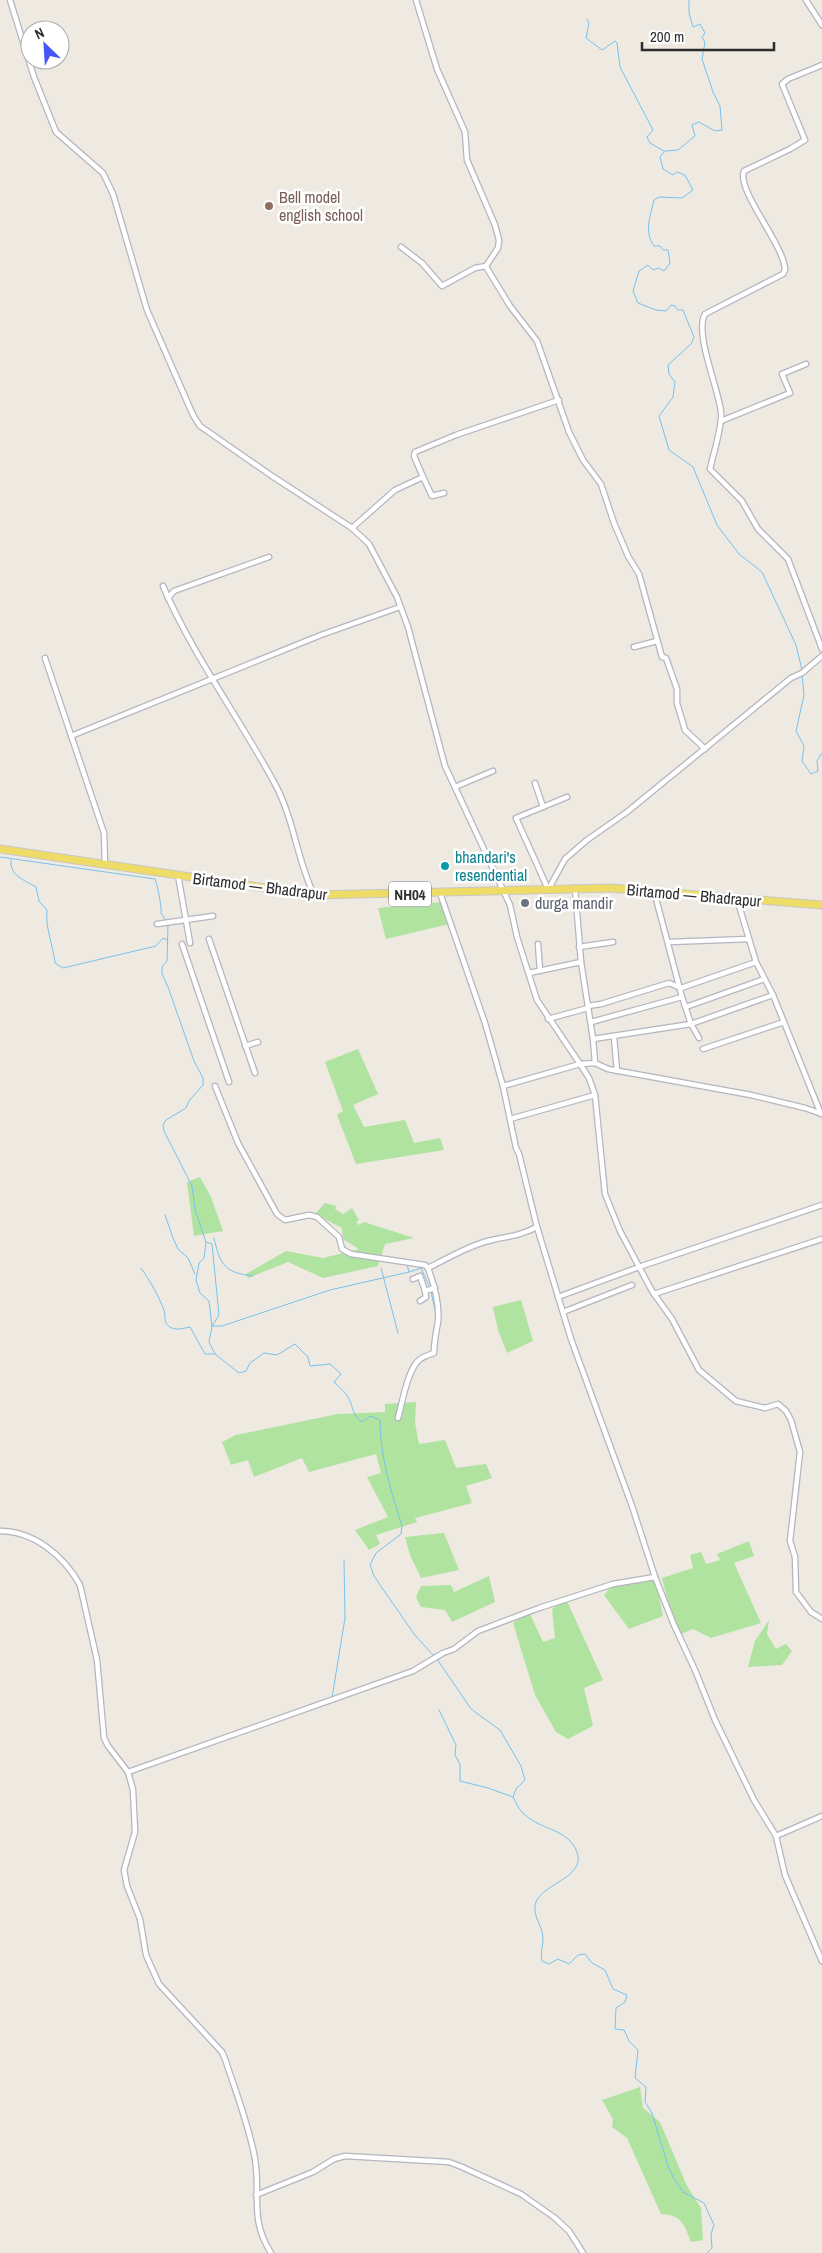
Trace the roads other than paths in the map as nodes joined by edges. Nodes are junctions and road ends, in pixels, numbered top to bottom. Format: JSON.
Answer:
{"nodes":[{"id":1,"x":10,"y":0,"type":"edge"},
{"id":2,"x":416,"y":0,"type":"edge"},
{"id":3,"x":806,"y":0,"type":"edge"},
{"id":4,"x":822,"y":25,"type":"edge"},
{"id":5,"x":822,"y":65,"type":"edge"},
{"id":6,"x":401,"y":247,"type":"dead end"},
{"id":7,"x":486,"y":266,"type":"junction"},
{"id":8,"x":806,"y":364,"type":"dead end"},
{"id":9,"x":559,"y":400,"type":"junction"},
{"id":10,"x":720,"y":421,"type":"junction"},
{"id":11,"x":423,"y":477,"type":"junction"},
{"id":12,"x":444,"y":493,"type":"dead end"},
{"id":13,"x":352,"y":528,"type":"junction"},
{"id":14,"x":269,"y":557,"type":"dead end"},
{"id":15,"x":163,"y":586,"type":"dead end"},
{"id":16,"x":168,"y":598,"type":"junction"},
{"id":17,"x":400,"y":607,"type":"junction"},
{"id":18,"x":657,"y":641,"type":"junction"},
{"id":19,"x":634,"y":647,"type":"dead end"},
{"id":20,"x":822,"y":649,"type":"edge"},
{"id":21,"x":822,"y":656,"type":"edge"},
{"id":22,"x":45,"y":658,"type":"dead end"},
{"id":23,"x":212,"y":680,"type":"junction"},
{"id":24,"x":71,"y":736,"type":"junction"},
{"id":25,"x":705,"y":749,"type":"junction"},
{"id":26,"x":493,"y":771,"type":"dead end"},
{"id":27,"x":535,"y":783,"type":"dead end"},
{"id":28,"x":455,"y":787,"type":"junction"},
{"id":29,"x":567,"y":797,"type":"dead end"},
{"id":30,"x":543,"y":807,"type":"junction"},
{"id":31,"x":0,"y":849,"type":"edge"},
{"id":32,"x":105,"y":864,"type":"junction"},
{"id":33,"x":178,"y":875,"type":"junction"},
{"id":34,"x":575,"y":888,"type":"junction"},
{"id":35,"x":548,"y":890,"type":"junction"},
{"id":36,"x":504,"y":891,"type":"junction"},
{"id":37,"x":654,"y":891,"type":"junction"},
{"id":38,"x":440,"y":893,"type":"junction"},
{"id":39,"x":314,"y":895,"type":"junction"},
{"id":40,"x":737,"y":899,"type":"junction"},
{"id":41,"x":822,"y":905,"type":"edge"},
{"id":42,"x":213,"y":916,"type":"dead end"},
{"id":43,"x":186,"y":919,"type":"junction"},
{"id":44,"x":157,"y":924,"type":"dead end"},
{"id":45,"x":209,"y":939,"type":"dead end"},
{"id":46,"x":749,"y":939,"type":"junction"},
{"id":47,"x":613,"y":942,"type":"dead end"},
{"id":48,"x":668,"y":942,"type":"junction"},
{"id":49,"x":190,"y":943,"type":"dead end"},
{"id":50,"x":182,"y":944,"type":"dead end"},
{"id":51,"x":538,"y":944,"type":"dead end"},
{"id":52,"x":579,"y":947,"type":"junction"},
{"id":53,"x":581,"y":962,"type":"junction"},
{"id":54,"x":756,"y":962,"type":"junction"},
{"id":55,"x":540,"y":971,"type":"junction"},
{"id":56,"x":529,"y":973,"type":"junction"},
{"id":57,"x":764,"y":979,"type":"junction"},
{"id":58,"x":681,"y":988,"type":"junction"},
{"id":59,"x":773,"y":995,"type":"junction"},
{"id":60,"x":682,"y":997,"type":"junction"},
{"id":61,"x":686,"y":1006,"type":"junction"},
{"id":62,"x":588,"y":1007,"type":"junction"},
{"id":63,"x":548,"y":1019,"type":"junction"},
{"id":64,"x":590,"y":1022,"type":"junction"},
{"id":65,"x":784,"y":1022,"type":"junction"},
{"id":66,"x":692,"y":1024,"type":"junction"},
{"id":67,"x":614,"y":1037,"type":"junction"},
{"id":68,"x":699,"y":1038,"type":"dead end"},
{"id":69,"x":594,"y":1039,"type":"junction"},
{"id":70,"x":258,"y":1042,"type":"dead end"},
{"id":71,"x":245,"y":1046,"type":"junction"},
{"id":72,"x":703,"y":1049,"type":"dead end"},
{"id":73,"x":595,"y":1063,"type":"junction"},
{"id":74,"x":580,"y":1064,"type":"junction"},
{"id":75,"x":617,"y":1071,"type":"junction"},
{"id":76,"x":255,"y":1073,"type":"dead end"},
{"id":77,"x":229,"y":1082,"type":"dead end"},
{"id":78,"x":215,"y":1086,"type":"dead end"},
{"id":79,"x":503,"y":1086,"type":"junction"},
{"id":80,"x":595,"y":1095,"type":"junction"},
{"id":81,"x":822,"y":1114,"type":"edge"},
{"id":82,"x":510,"y":1119,"type":"junction"},
{"id":83,"x":822,"y":1205,"type":"edge"},
{"id":84,"x":537,"y":1228,"type":"junction"},
{"id":85,"x":822,"y":1238,"type":"edge"},
{"id":86,"x":639,"y":1267,"type":"junction"},
{"id":87,"x":428,"y":1268,"type":"junction"},
{"id":88,"x":413,"y":1279,"type":"dead end"},
{"id":89,"x":632,"y":1285,"type":"dead end"},
{"id":90,"x":435,"y":1288,"type":"junction"},
{"id":91,"x":425,"y":1291,"type":"junction"},
{"id":92,"x":654,"y":1294,"type":"junction"},
{"id":93,"x":558,"y":1297,"type":"junction"},
{"id":94,"x":420,"y":1301,"type":"dead end"},
{"id":95,"x":563,"y":1312,"type":"junction"},
{"id":96,"x":398,"y":1418,"type":"dead end"},
{"id":97,"x":0,"y":1530,"type":"edge"},
{"id":98,"x":655,"y":1577,"type":"junction"},
{"id":99,"x":822,"y":1620,"type":"edge"},
{"id":100,"x":128,"y":1772,"type":"junction"},
{"id":101,"x":822,"y":1816,"type":"edge"},
{"id":102,"x":776,"y":1836,"type":"junction"},
{"id":103,"x":822,"y":1961,"type":"edge"},
{"id":104,"x":256,"y":2195,"type":"junction"},
{"id":105,"x":271,"y":2253,"type":"edge"},
{"id":106,"x":583,"y":2253,"type":"edge"}],
"edges":[{"from":1,"to":13,"type":"street"},
{"from":2,"to":7,"type":"street"},
{"from":3,"to":4,"type":"street"},
{"from":5,"to":10,"type":"street"},
{"from":6,"to":7,"type":"street"},
{"from":7,"to":9,"type":"street"},
{"from":8,"to":10,"type":"street"},
{"from":9,"to":11,"type":"street"},
{"from":9,"to":18,"type":"street"},
{"from":10,"to":20,"type":"street"},
{"from":11,"to":12,"type":"street"},
{"from":11,"to":13,"type":"street"},
{"from":13,"to":17,"type":"street"},
{"from":14,"to":16,"type":"street"},
{"from":15,"to":16,"type":"street"},
{"from":16,"to":23,"type":"street"},
{"from":17,"to":23,"type":"street"},
{"from":17,"to":28,"type":"street"},
{"from":18,"to":19,"type":"street"},
{"from":18,"to":25,"type":"street"},
{"from":21,"to":25,"type":"street"},
{"from":22,"to":24,"type":"street"},
{"from":23,"to":24,"type":"street"},
{"from":23,"to":39,"type":"street"},
{"from":24,"to":32,"type":"street"},
{"from":25,"to":35,"type":"street"},
{"from":26,"to":28,"type":"street"},
{"from":27,"to":30,"type":"street"},
{"from":28,"to":36,"type":"street"},
{"from":29,"to":30,"type":"street"},
{"from":30,"to":35,"type":"street"},
{"from":31,"to":32,"type":"main road","name":"Birtamod — Bhadrapur","number":"NH04"},
{"from":32,"to":33,"type":"main road","name":"Birtamod — Bhadrapur","number":"NH04"},
{"from":33,"to":39,"type":"main road","name":"Birtamod — Bhadrapur","number":"NH04"},
{"from":33,"to":43,"type":"street"},
{"from":34,"to":35,"type":"main road","name":"Birtamod — Bhadrapur","number":"NH04"},
{"from":34,"to":37,"type":"main road","name":"Birtamod — Bhadrapur","number":"NH04"},
{"from":34,"to":52,"type":"street"},
{"from":35,"to":36,"type":"main road","name":"Birtamod — Bhadrapur","number":"NH04"},
{"from":36,"to":38,"type":"main road","name":"Birtamod — Bhadrapur","number":"NH04"},
{"from":36,"to":56,"type":"street"},
{"from":37,"to":40,"type":"main road","name":"Birtamod — Bhadrapur","number":"NH04"},
{"from":37,"to":48,"type":"street"},
{"from":38,"to":39,"type":"main road","name":"Birtamod — Bhadrapur","number":"NH04"},
{"from":38,"to":79,"type":"street"},
{"from":40,"to":41,"type":"main road","name":"Birtamod — Bhadrapur","number":"NH04"},
{"from":40,"to":46,"type":"street"},
{"from":42,"to":43,"type":"street"},
{"from":43,"to":44,"type":"street"},
{"from":43,"to":49,"type":"street"},
{"from":45,"to":71,"type":"street"},
{"from":46,"to":48,"type":"street"},
{"from":46,"to":54,"type":"street"},
{"from":47,"to":52,"type":"street"},
{"from":48,"to":58,"type":"street"},
{"from":50,"to":77,"type":"street"},
{"from":51,"to":55,"type":"street"},
{"from":52,"to":53,"type":"street"},
{"from":53,"to":55,"type":"street"},
{"from":53,"to":62,"type":"street"},
{"from":54,"to":57,"type":"street"},
{"from":54,"to":58,"type":"street"},
{"from":55,"to":56,"type":"street"},
{"from":56,"to":63,"type":"street"},
{"from":57,"to":59,"type":"street"},
{"from":57,"to":61,"type":"street"},
{"from":58,"to":60,"type":"street"},
{"from":58,"to":62,"type":"street"},
{"from":59,"to":65,"type":"street"},
{"from":59,"to":66,"type":"street"},
{"from":60,"to":61,"type":"street"},
{"from":60,"to":64,"type":"street"},
{"from":61,"to":66,"type":"street"},
{"from":62,"to":63,"type":"street"},
{"from":62,"to":64,"type":"street"},
{"from":63,"to":74,"type":"street"},
{"from":64,"to":69,"type":"street"},
{"from":65,"to":72,"type":"street"},
{"from":65,"to":81,"type":"street"},
{"from":66,"to":67,"type":"street"},
{"from":66,"to":68,"type":"street"},
{"from":67,"to":69,"type":"street"},
{"from":67,"to":75,"type":"street"},
{"from":69,"to":73,"type":"street"},
{"from":70,"to":71,"type":"street"},
{"from":71,"to":76,"type":"street"},
{"from":73,"to":74,"type":"street"},
{"from":73,"to":75,"type":"street"},
{"from":74,"to":79,"type":"street"},
{"from":74,"to":80,"type":"street"},
{"from":75,"to":81,"type":"street"},
{"from":78,"to":87,"type":"street"},
{"from":79,"to":82,"type":"street"},
{"from":80,"to":82,"type":"street"},
{"from":80,"to":86,"type":"street"},
{"from":82,"to":84,"type":"street"},
{"from":83,"to":86,"type":"street"},
{"from":84,"to":87,"type":"street"},
{"from":84,"to":93,"type":"street"},
{"from":85,"to":92,"type":"street"},
{"from":86,"to":92,"type":"street"},
{"from":86,"to":93,"type":"street"},
{"from":87,"to":90,"type":"street"},
{"from":88,"to":91,"type":"street"},
{"from":89,"to":95,"type":"street"},
{"from":90,"to":91,"type":"street"},
{"from":90,"to":96,"type":"street"},
{"from":91,"to":94,"type":"street"},
{"from":92,"to":99,"type":"street"},
{"from":93,"to":95,"type":"street"},
{"from":95,"to":98,"type":"street"},
{"from":97,"to":100,"type":"street"},
{"from":98,"to":100,"type":"street"},
{"from":98,"to":102,"type":"street"},
{"from":100,"to":104,"type":"street"},
{"from":101,"to":102,"type":"street"},
{"from":102,"to":103,"type":"street"},
{"from":104,"to":105,"type":"street"},
{"from":104,"to":106,"type":"street"}]}
